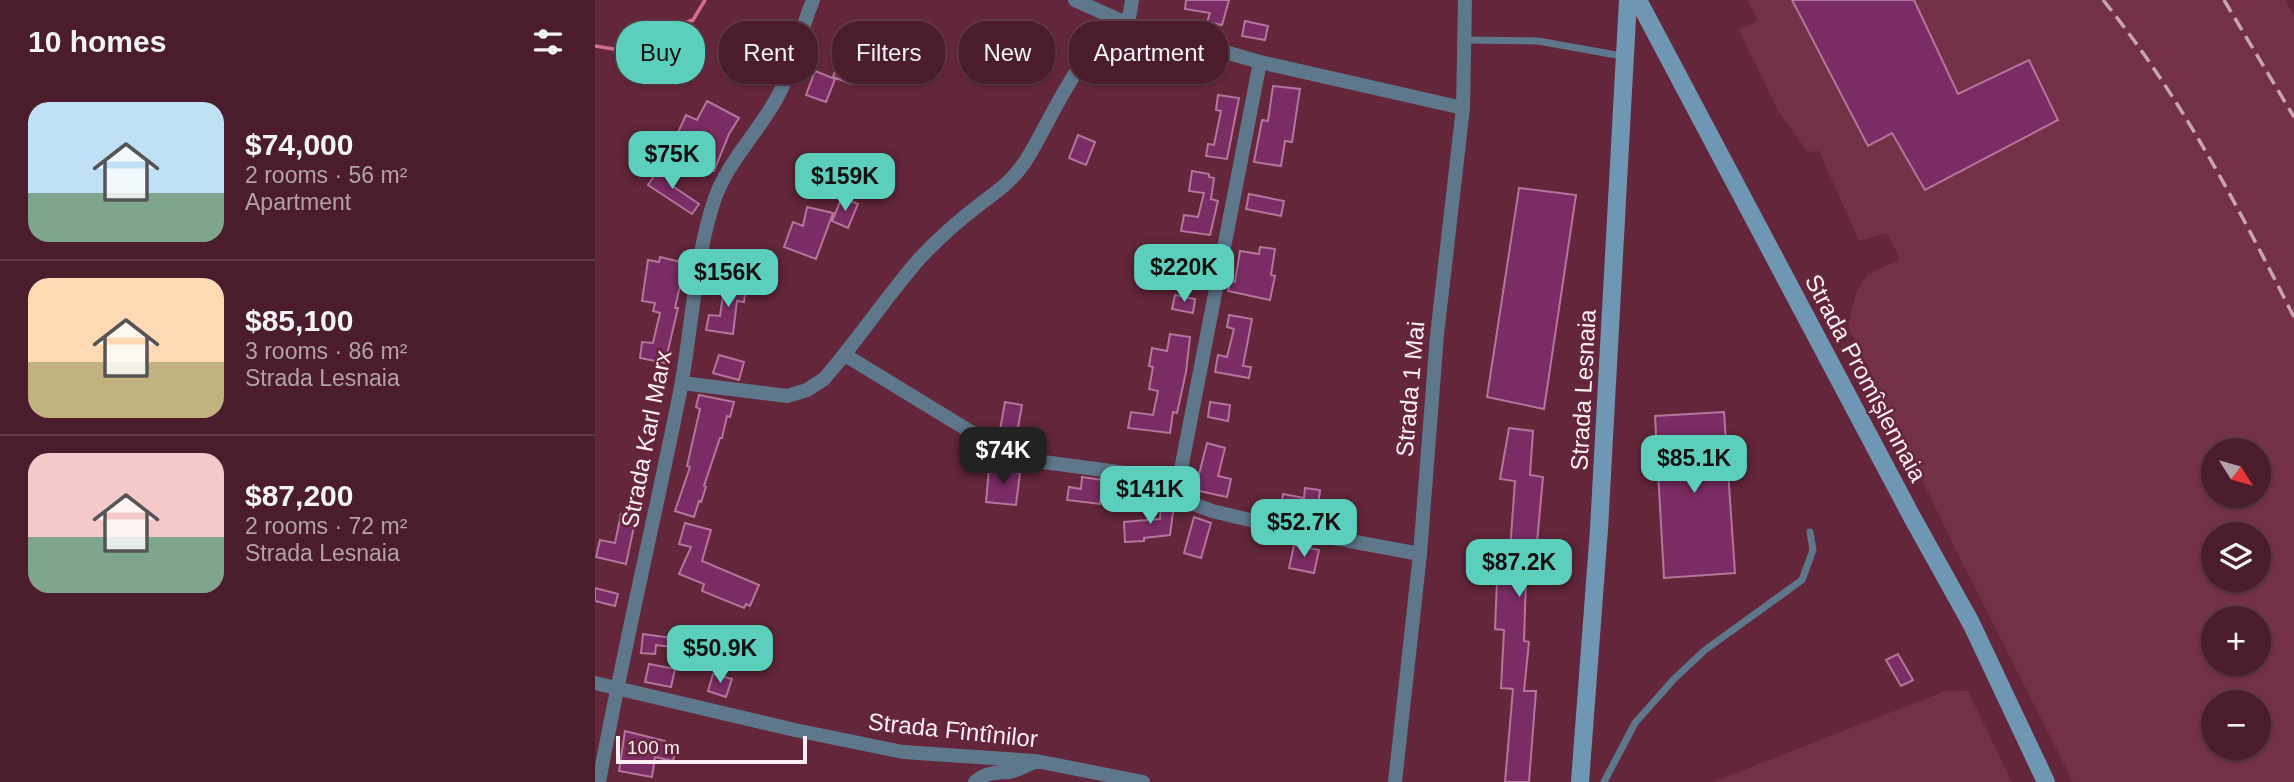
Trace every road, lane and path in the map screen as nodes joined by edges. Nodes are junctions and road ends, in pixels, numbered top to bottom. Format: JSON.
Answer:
{"nodes":[{"id":1,"x":813,"y":0,"type":"edge"},
{"id":2,"x":1075,"y":0,"type":"edge"},
{"id":3,"x":1132,"y":0,"type":"edge"},
{"id":4,"x":1465,"y":0,"type":"edge"},
{"id":5,"x":1628,"y":0,"type":"edge"},
{"id":6,"x":1637,"y":0,"type":"edge"},
{"id":7,"x":1121,"y":21,"type":"edge"},
{"id":8,"x":1128,"y":21,"type":"edge"},
{"id":9,"x":1465,"y":40,"type":"junction"},
{"id":10,"x":1228,"y":53,"type":"edge"},
{"id":11,"x":1627,"y":57,"type":"junction"},
{"id":12,"x":1260,"y":62,"type":"junction"},
{"id":13,"x":1070,"y":84,"type":"edge"},
{"id":14,"x":1463,"y":108,"type":"junction"},
{"id":15,"x":845,"y":355,"type":"junction"},
{"id":16,"x":681,"y":383,"type":"junction"},
{"id":17,"x":1176,"y":495,"type":"junction"},
{"id":18,"x":1810,"y":533,"type":"dead end"},
{"id":19,"x":1420,"y":554,"type":"junction"},
{"id":20,"x":595,"y":683,"type":"edge"},
{"id":21,"x":616,"y":687,"type":"junction"},
{"id":22,"x":1036,"y":761,"type":"junction"},
{"id":23,"x":599,"y":782,"type":"edge"},
{"id":24,"x":975,"y":782,"type":"edge"},
{"id":25,"x":1143,"y":782,"type":"edge"},
{"id":26,"x":1395,"y":782,"type":"edge"},
{"id":27,"x":1580,"y":782,"type":"edge"},
{"id":28,"x":1604,"y":782,"type":"edge"},
{"id":29,"x":2046,"y":782,"type":"edge"}],
"edges":[{"from":1,"to":16,"type":"street","name":"Strada Karl Marx"},
{"from":2,"to":7,"type":"street"},
{"from":3,"to":8,"type":"street"},
{"from":4,"to":9,"type":"street","name":"Strada 1 Mai"},
{"from":5,"to":11,"type":"street","name":"Strada Lesnaia"},
{"from":6,"to":29,"type":"street","name":"Strada Promîșlennaia"},
{"from":9,"to":11,"type":"lane"},
{"from":9,"to":14,"type":"street","name":"Strada 1 Mai"},
{"from":10,"to":12,"type":"street"},
{"from":11,"to":27,"type":"street","name":"Strada Lesnaia"},
{"from":12,"to":14,"type":"street"},
{"from":12,"to":17,"type":"street"},
{"from":13,"to":15,"type":"street"},
{"from":14,"to":19,"type":"street","name":"Strada 1 Mai"},
{"from":15,"to":16,"type":"street"},
{"from":15,"to":17,"type":"street"},
{"from":16,"to":21,"type":"street","name":"Strada Karl Marx"},
{"from":17,"to":19,"type":"street"},
{"from":18,"to":28,"type":"lane"},
{"from":19,"to":26,"type":"street","name":"Strada 1 Mai"},
{"from":20,"to":21,"type":"street","name":"Strada Fîntînilor"},
{"from":21,"to":22,"type":"street","name":"Strada Fîntînilor"},
{"from":21,"to":23,"type":"street","name":"Strada Karl Marx"},
{"from":22,"to":24,"type":"street"},
{"from":22,"to":25,"type":"street","name":"Strada Fîntînilor"}]}
